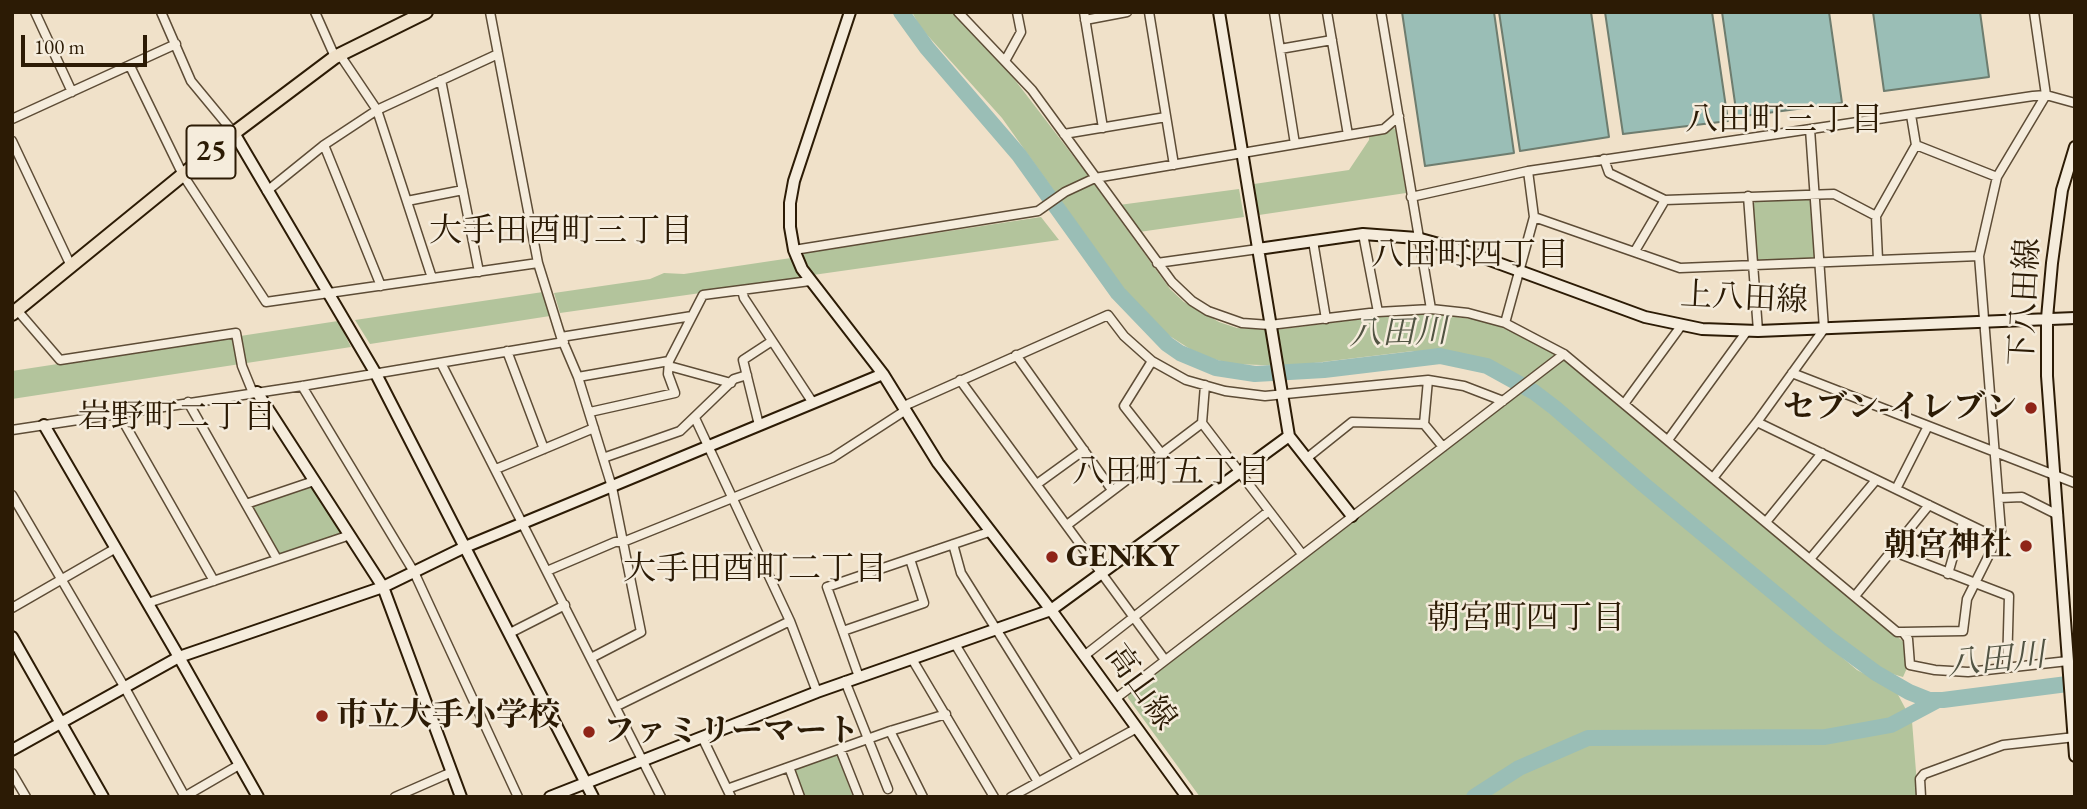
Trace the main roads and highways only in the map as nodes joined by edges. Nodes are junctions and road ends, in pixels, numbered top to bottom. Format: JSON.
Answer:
{"nodes":[{"id":1,"x":426,"y":12,"type":"edge"},
{"id":2,"x":15,"y":312,"type":"edge"}],
"edges":[{"from":1,"to":2,"type":"main road","number":"25"}]}
